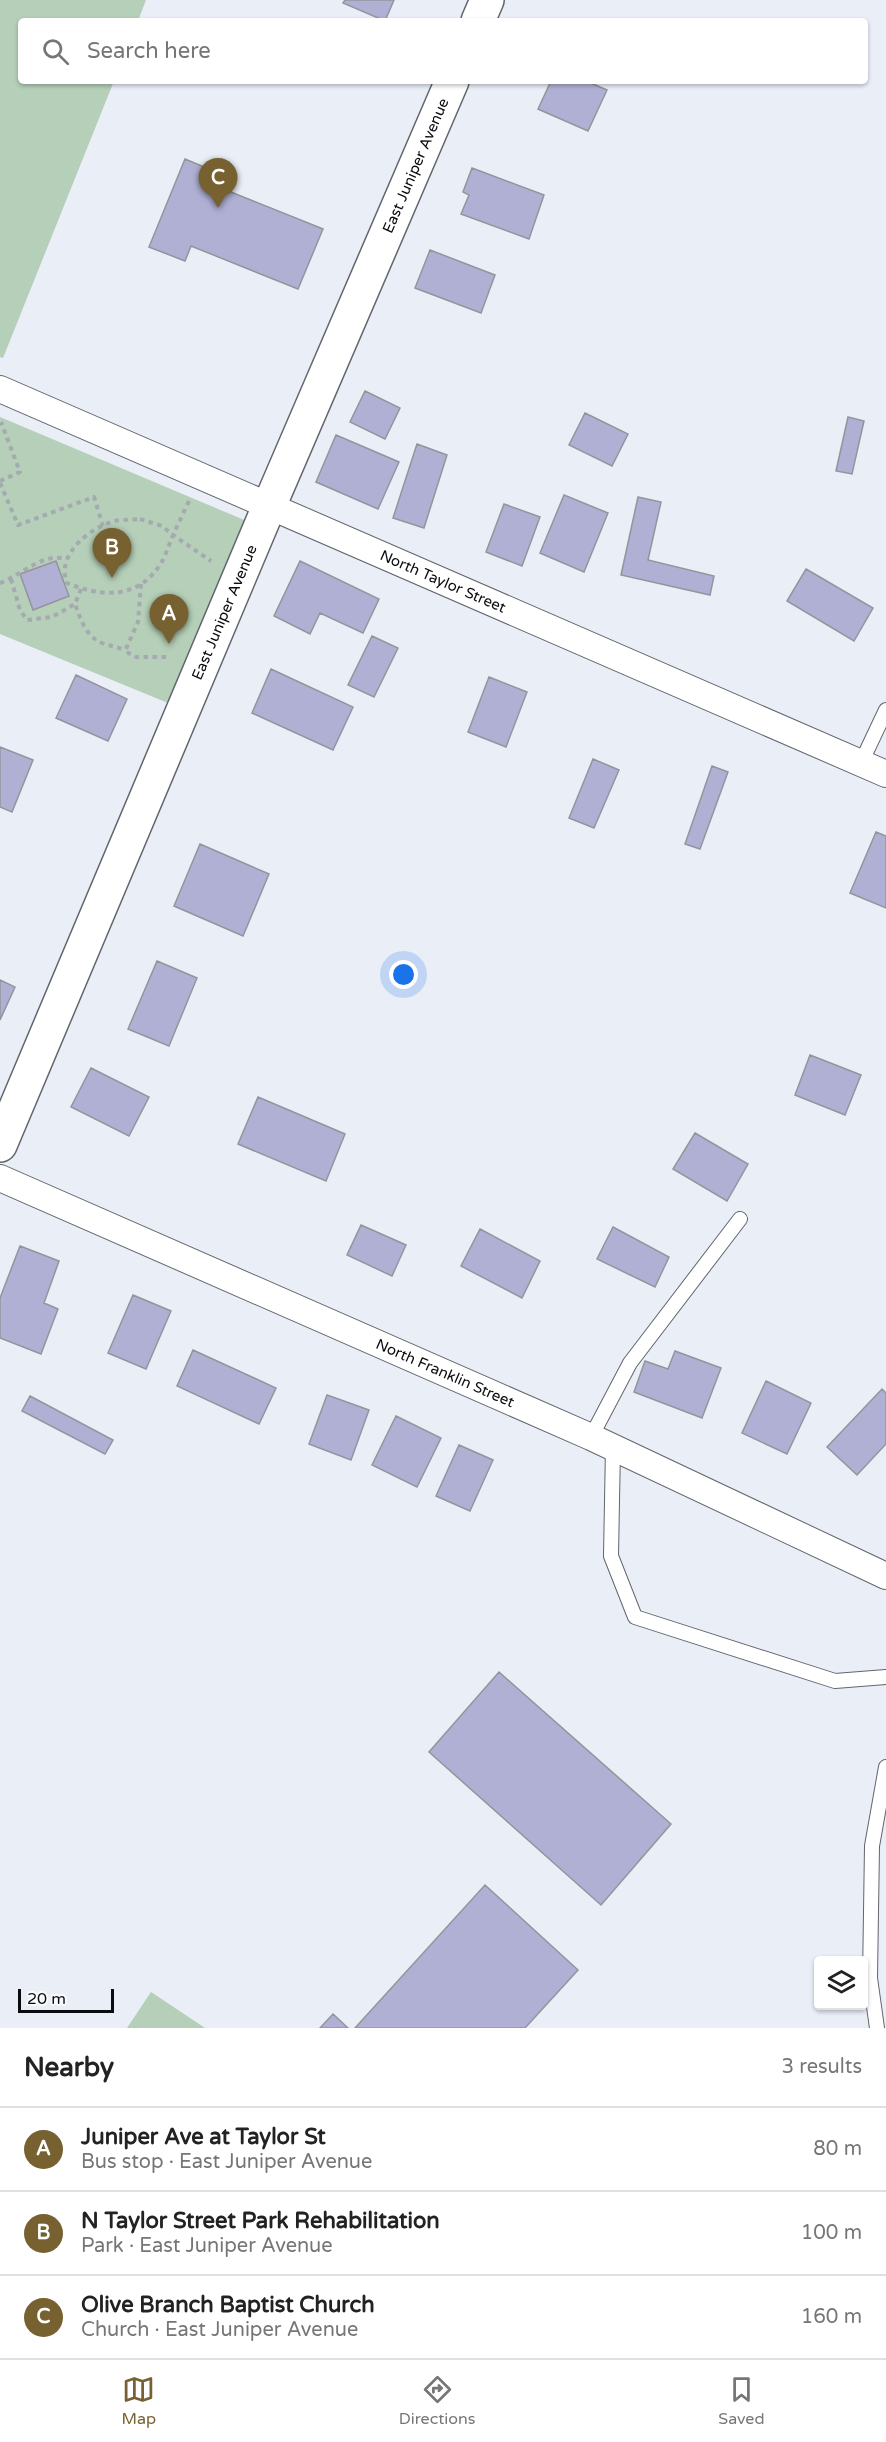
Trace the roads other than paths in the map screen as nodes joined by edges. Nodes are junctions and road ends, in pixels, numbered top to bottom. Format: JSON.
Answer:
{"nodes":[{"id":1,"x":487,"y":0,"type":"edge"},
{"id":2,"x":479,"y":18,"type":"edge"},
{"id":3,"x":451,"y":84,"type":"edge"},
{"id":4,"x":0,"y":389,"type":"edge"},
{"id":5,"x":270,"y":504,"type":"junction"},
{"id":6,"x":886,"y":710,"type":"edge"},
{"id":7,"x":861,"y":763,"type":"junction"},
{"id":8,"x":886,"y":774,"type":"edge"},
{"id":9,"x":0,"y":1144,"type":"edge"},
{"id":10,"x":0,"y":1178,"type":"edge"},
{"id":11,"x":740,"y":1219,"type":"dead end"},
{"id":12,"x":602,"y":1442,"type":"junction"},
{"id":13,"x":886,"y":1576,"type":"edge"},
{"id":14,"x":886,"y":1677,"type":"edge"},
{"id":15,"x":886,"y":1767,"type":"edge"},
{"id":16,"x":877,"y":2028,"type":"edge"}],
"edges":[{"from":1,"to":2,"type":"street"},
{"from":3,"to":5,"type":"street","name":"East Juniper Avenue"},
{"from":4,"to":5,"type":"street","name":"North Taylor Street"},
{"from":5,"to":7,"type":"street","name":"North Taylor Street"},
{"from":5,"to":9,"type":"street","name":"East Juniper Avenue"},
{"from":6,"to":7,"type":"lane"},
{"from":7,"to":8,"type":"street","name":"North Taylor Street"},
{"from":10,"to":12,"type":"street","name":"North Franklin Street"},
{"from":11,"to":12,"type":"lane"},
{"from":12,"to":13,"type":"street","name":"North Franklin Street"},
{"from":12,"to":14,"type":"lane"},
{"from":15,"to":16,"type":"lane"}]}
